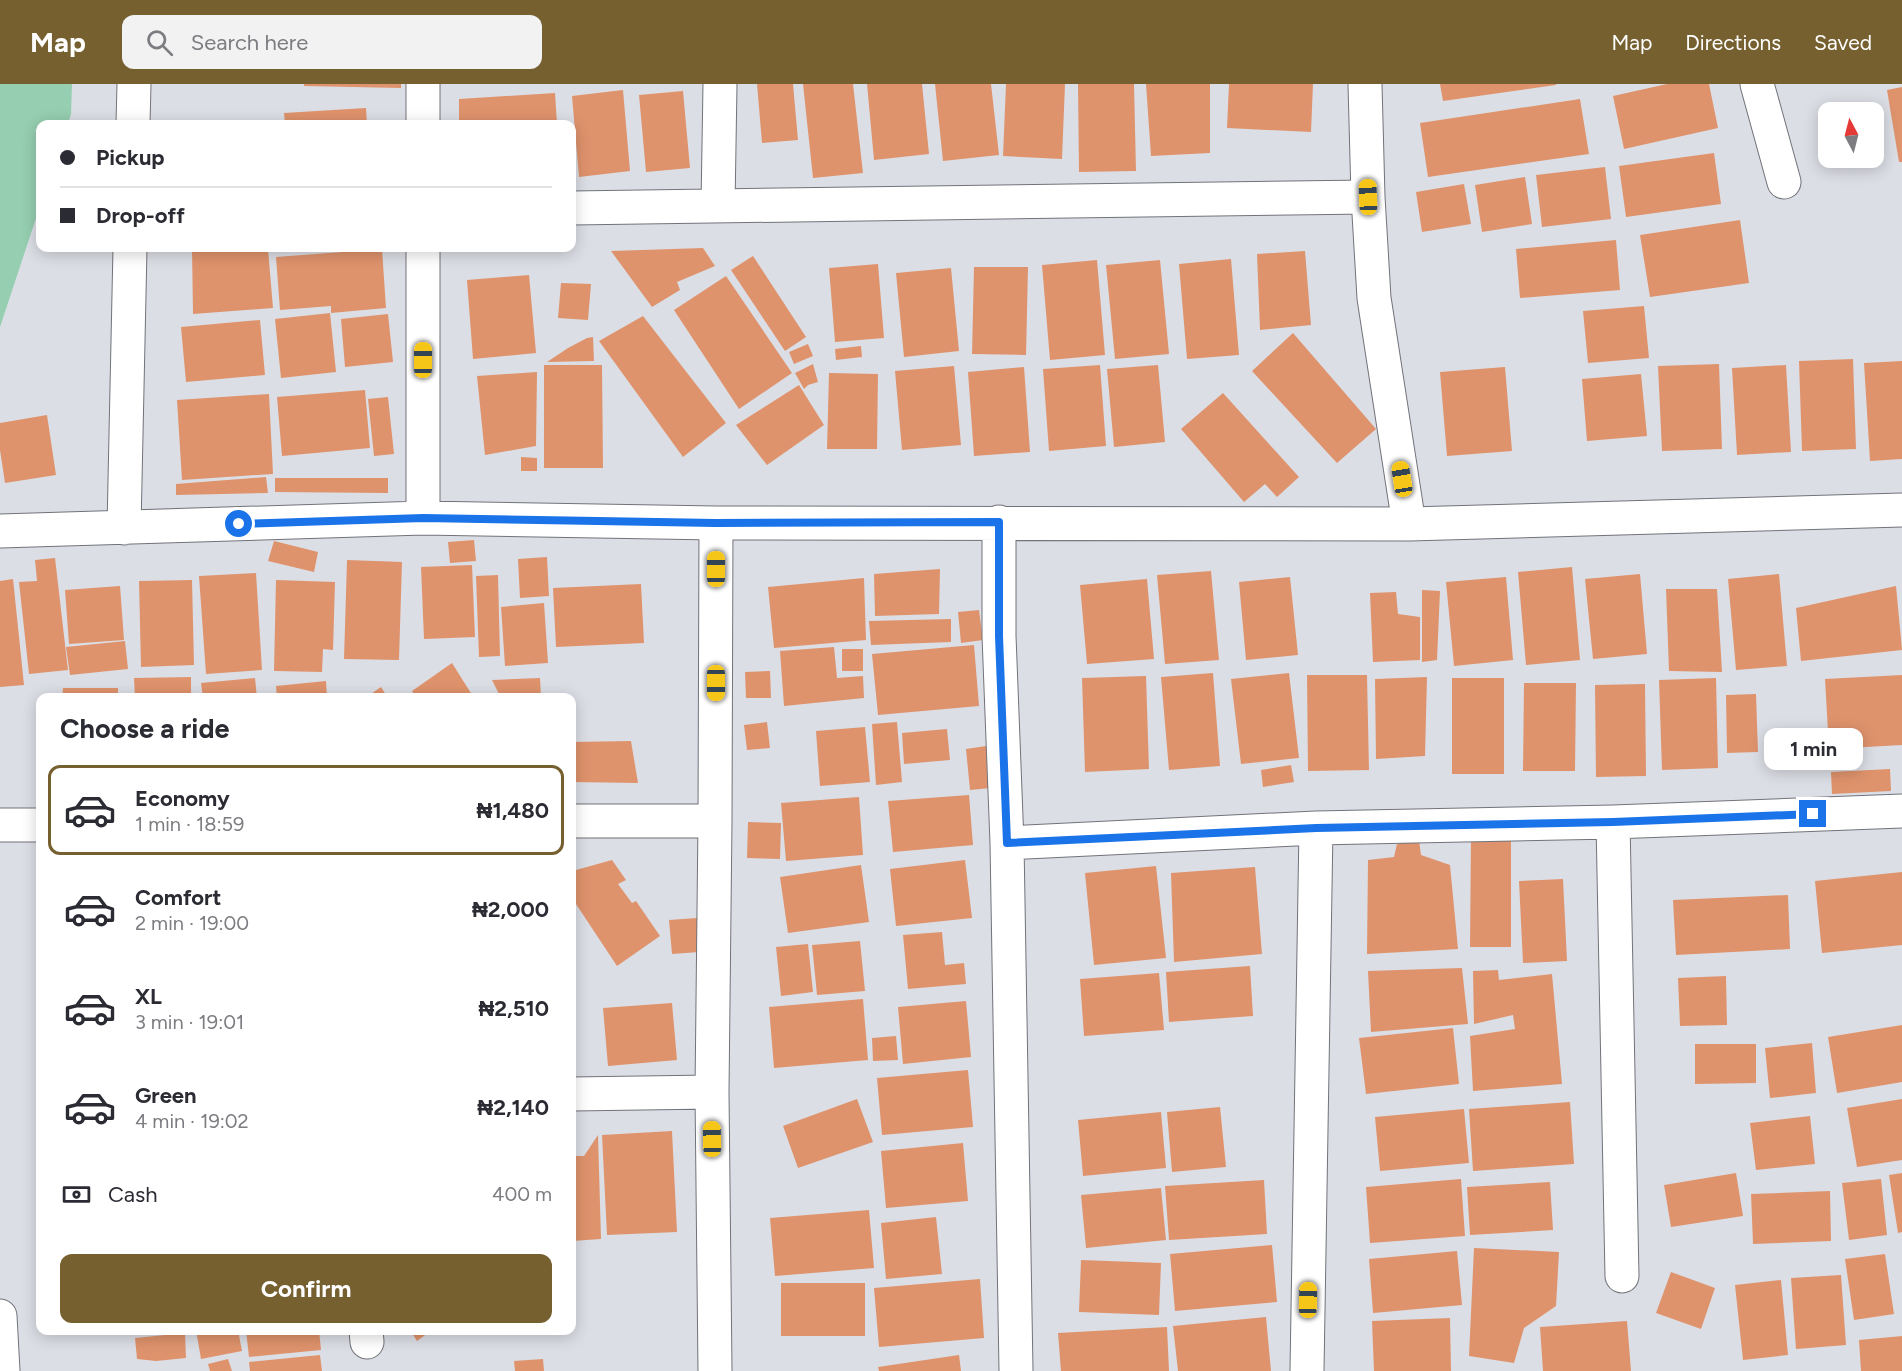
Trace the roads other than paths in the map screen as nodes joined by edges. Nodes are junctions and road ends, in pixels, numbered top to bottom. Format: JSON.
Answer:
{"nodes":[{"id":1,"x":134,"y":84,"type":"edge"},
{"id":2,"x":423,"y":84,"type":"edge"},
{"id":3,"x":720,"y":84,"type":"edge"},
{"id":4,"x":1365,"y":84,"type":"edge"},
{"id":5,"x":1757,"y":84,"type":"edge"},
{"id":6,"x":133,"y":120,"type":"edge"},
{"id":7,"x":423,"y":120,"type":"edge"},
{"id":8,"x":1784,"y":182,"type":"dead end"},
{"id":9,"x":1368,"y":197,"type":"junction"},
{"id":10,"x":718,"y":206,"type":"junction"},
{"id":11,"x":576,"y":208,"type":"edge"},
{"id":12,"x":130,"y":252,"type":"edge"},
{"id":13,"x":423,"y":252,"type":"edge"},
{"id":14,"x":1902,"y":510,"type":"edge"},
{"id":15,"x":423,"y":518,"type":"junction"},
{"id":16,"x":999,"y":522,"type":"junction"},
{"id":17,"x":716,"y":523,"type":"junction"},
{"id":18,"x":1409,"y":524,"type":"junction"},
{"id":19,"x":124,"y":528,"type":"junction"},
{"id":20,"x":0,"y":531,"type":"edge"},
{"id":21,"x":1902,"y":811,"type":"edge"},
{"id":22,"x":715,"y":820,"type":"junction"},
{"id":23,"x":576,"y":821,"type":"edge"},
{"id":24,"x":1613,"y":822,"type":"junction"},
{"id":25,"x":0,"y":825,"type":"edge"},
{"id":26,"x":36,"y":825,"type":"edge"},
{"id":27,"x":1316,"y":828,"type":"junction"},
{"id":28,"x":1007,"y":843,"type":"junction"},
{"id":29,"x":712,"y":1092,"type":"junction"},
{"id":30,"x":576,"y":1094,"type":"edge"},
{"id":31,"x":1622,"y":1276,"type":"dead end"},
{"id":32,"x":0,"y":1316,"type":"edge"},
{"id":33,"x":3,"y":1371,"type":"edge"},
{"id":34,"x":715,"y":1371,"type":"edge"},
{"id":35,"x":1016,"y":1371,"type":"edge"},
{"id":36,"x":1307,"y":1371,"type":"edge"}],
"edges":[{"from":1,"to":6,"type":"street"},
{"from":2,"to":7,"type":"street"},
{"from":3,"to":10,"type":"street"},
{"from":4,"to":9,"type":"street"},
{"from":5,"to":8,"type":"street"},
{"from":9,"to":10,"type":"street"},
{"from":9,"to":18,"type":"street"},
{"from":10,"to":11,"type":"street"},
{"from":12,"to":19,"type":"street"},
{"from":13,"to":15,"type":"street"},
{"from":14,"to":18,"type":"street"},
{"from":15,"to":17,"type":"street"},
{"from":15,"to":19,"type":"street"},
{"from":16,"to":17,"type":"street"},
{"from":16,"to":18,"type":"street"},
{"from":16,"to":28,"type":"street"},
{"from":17,"to":22,"type":"street"},
{"from":19,"to":20,"type":"street"},
{"from":21,"to":24,"type":"street"},
{"from":22,"to":23,"type":"street"},
{"from":22,"to":29,"type":"street"},
{"from":24,"to":27,"type":"street"},
{"from":24,"to":31,"type":"street"},
{"from":25,"to":26,"type":"street"},
{"from":27,"to":28,"type":"street"},
{"from":27,"to":36,"type":"street"},
{"from":28,"to":35,"type":"street"},
{"from":29,"to":30,"type":"street"},
{"from":29,"to":34,"type":"street"},
{"from":32,"to":33,"type":"street"}]}
